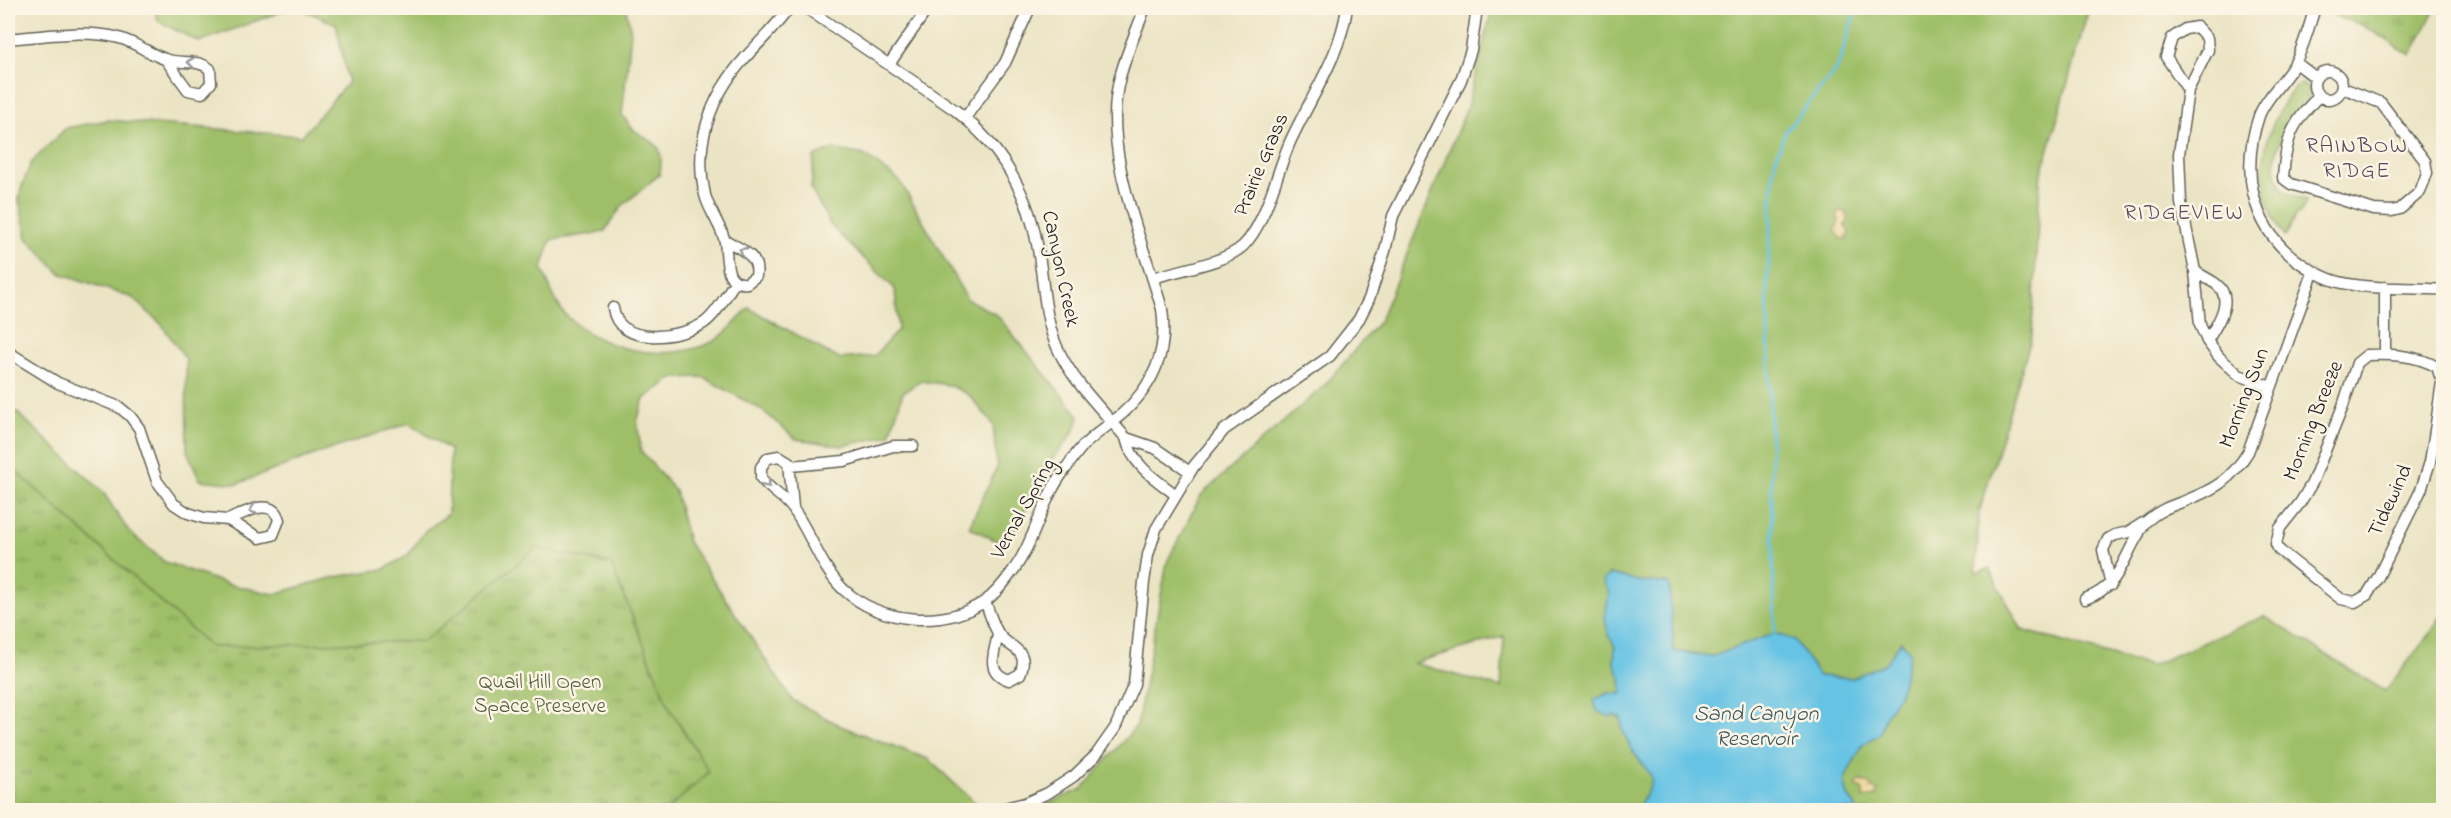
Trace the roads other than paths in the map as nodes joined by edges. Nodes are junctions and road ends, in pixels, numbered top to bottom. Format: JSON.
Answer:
{"nodes":[{"id":1,"x":789,"y":8,"type":"edge"},
{"id":2,"x":806,"y":8,"type":"edge"},
{"id":3,"x":928,"y":8,"type":"edge"},
{"id":4,"x":1030,"y":8,"type":"edge"},
{"id":5,"x":1145,"y":8,"type":"edge"},
{"id":6,"x":1347,"y":8,"type":"edge"},
{"id":7,"x":1477,"y":8,"type":"edge"},
{"id":8,"x":2315,"y":8,"type":"edge"},
{"id":9,"x":8,"y":39,"type":"edge"},
{"id":10,"x":166,"y":60,"type":"dead end"},
{"id":11,"x":2295,"y":62,"type":"junction"},
{"id":12,"x":890,"y":63,"type":"junction"},
{"id":13,"x":2316,"y":78,"type":"junction"},
{"id":14,"x":2343,"y":88,"type":"junction"},
{"id":15,"x":2188,"y":90,"type":"junction"},
{"id":16,"x":2319,"y":96,"type":"junction"},
{"id":17,"x":965,"y":118,"type":"junction"},
{"id":18,"x":725,"y":240,"type":"junction"},
{"id":19,"x":2195,"y":271,"type":"junction"},
{"id":20,"x":2313,"y":273,"type":"junction"},
{"id":21,"x":1153,"y":278,"type":"junction"},
{"id":22,"x":735,"y":282,"type":"junction"},
{"id":23,"x":2385,"y":287,"type":"junction"},
{"id":24,"x":2444,"y":290,"type":"edge"},
{"id":25,"x":613,"y":308,"type":"dead end"},
{"id":26,"x":2207,"y":341,"type":"junction"},
{"id":27,"x":8,"y":352,"type":"edge"},
{"id":28,"x":2385,"y":355,"type":"junction"},
{"id":29,"x":2271,"y":387,"type":"junction"},
{"id":30,"x":1112,"y":422,"type":"junction"},
{"id":31,"x":1126,"y":438,"type":"junction"},
{"id":32,"x":913,"y":446,"type":"dead end"},
{"id":33,"x":1152,"y":447,"type":"junction"},
{"id":34,"x":1139,"y":465,"type":"junction"},
{"id":35,"x":791,"y":466,"type":"junction"},
{"id":36,"x":1190,"y":472,"type":"junction"},
{"id":37,"x":1176,"y":495,"type":"junction"},
{"id":38,"x":793,"y":508,"type":"junction"},
{"id":39,"x":228,"y":520,"type":"dead end"},
{"id":40,"x":2146,"y":521,"type":"junction"},
{"id":41,"x":2307,"y":573,"type":"joint"},
{"id":42,"x":2111,"y":585,"type":"junction"},
{"id":43,"x":2085,"y":599,"type":"dead end"},
{"id":44,"x":985,"y":601,"type":"junction"},
{"id":45,"x":998,"y":635,"type":"dead end"},
{"id":46,"x":997,"y":810,"type":"edge"}],
"edges":[{"from":1,"to":18,"type":"street"},
{"from":2,"to":12,"type":"street","name":"Canyon Creek"},
{"from":3,"to":12,"type":"street"},
{"from":4,"to":17,"type":"street"},
{"from":5,"to":21,"type":"street","name":"Vernal Spring"},
{"from":6,"to":21,"type":"street","name":"Prairie Grass"},
{"from":7,"to":36,"type":"street"},
{"from":8,"to":11,"type":"street"},
{"from":9,"to":10,"type":"street"},
{"from":11,"to":13,"type":"street"},
{"from":11,"to":20,"type":"street"},
{"from":12,"to":17,"type":"street","name":"Canyon Creek"},
{"from":13,"to":14,"type":"street"},
{"from":13,"to":16,"type":"street"},
{"from":14,"to":16,"type":"street"},
{"from":14,"to":16,"type":"street"},
{"from":15,"to":15,"type":"street"},
{"from":15,"to":19,"type":"street"},
{"from":17,"to":30,"type":"street","name":"Canyon Creek"},
{"from":18,"to":22,"type":"street"},
{"from":22,"to":18,"type":"street","one_way":true},
{"from":19,"to":26,"type":"street"},
{"from":19,"to":26,"type":"street"},
{"from":20,"to":23,"type":"street"},
{"from":20,"to":29,"type":"street","name":"Morning Sun"},
{"from":21,"to":30,"type":"street","name":"Vernal Spring"},
{"from":22,"to":25,"type":"street"},
{"from":23,"to":24,"type":"street"},
{"from":23,"to":28,"type":"street"},
{"from":26,"to":29,"type":"street"},
{"from":27,"to":39,"type":"street"},
{"from":28,"to":41,"type":"street","name":"Morning Breeze"},
{"from":28,"to":41,"type":"street","name":"Tidewind"},
{"from":29,"to":40,"type":"street","name":"Morning Sun"},
{"from":30,"to":31,"type":"street","name":"Canyon Creek"},
{"from":30,"to":44,"type":"street","name":"Vernal Spring"},
{"from":31,"to":33,"type":"street","name":"Canyon Creek"},
{"from":31,"to":34,"type":"street","name":"Canyon Creek"},
{"from":32,"to":35,"type":"street"},
{"from":33,"to":34,"type":"street"},
{"from":33,"to":36,"type":"street","name":"Canyon Creek"},
{"from":34,"to":37,"type":"street","name":"Canyon Creek"},
{"from":35,"to":38,"type":"street","name":"Vernal Spring"},
{"from":35,"to":38,"type":"street","name":"Vernal Spring","one_way":true},
{"from":36,"to":37,"type":"street"},
{"from":37,"to":46,"type":"street"},
{"from":38,"to":44,"type":"street","name":"Vernal Spring"},
{"from":40,"to":42,"type":"street"},
{"from":40,"to":42,"type":"street","name":"Morning Sun"},
{"from":42,"to":43,"type":"street"},
{"from":44,"to":45,"type":"street"}]}
